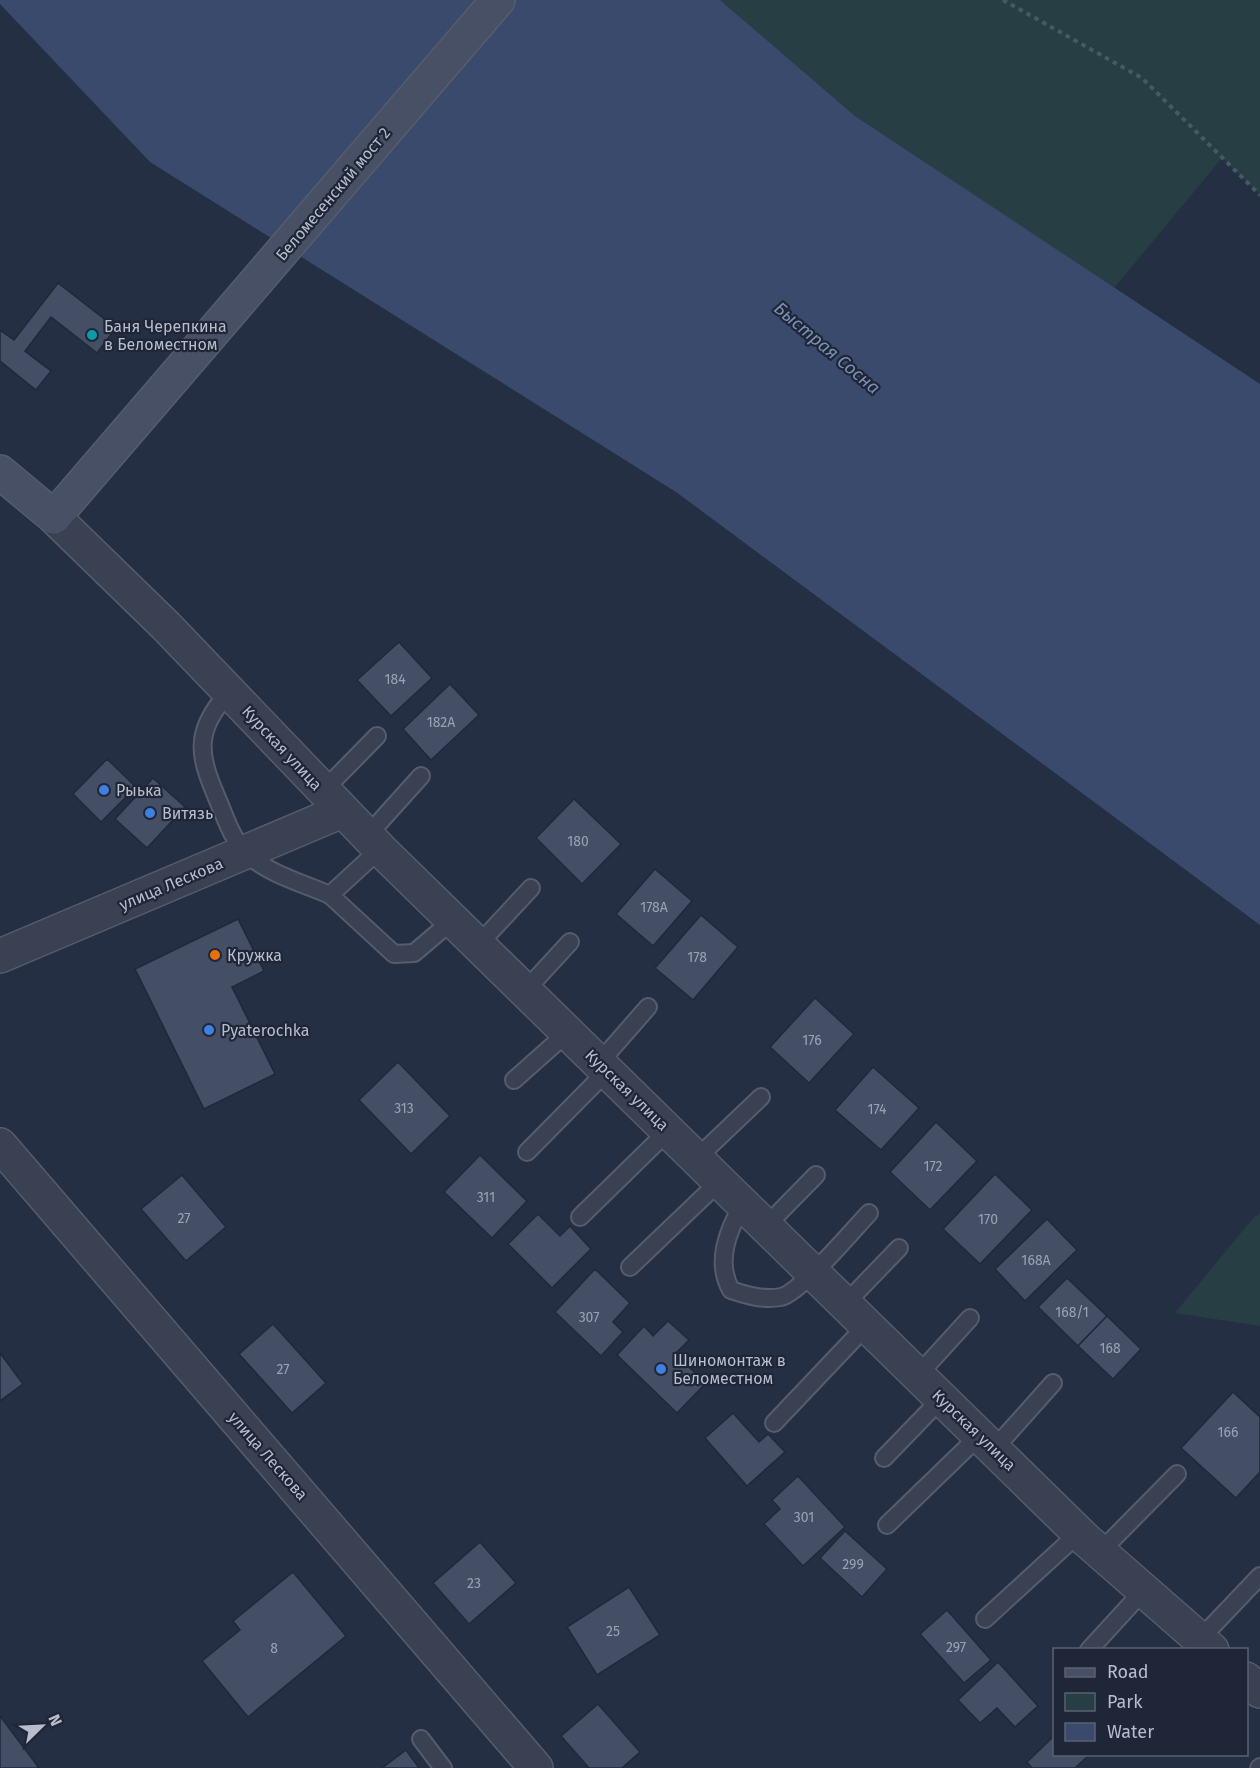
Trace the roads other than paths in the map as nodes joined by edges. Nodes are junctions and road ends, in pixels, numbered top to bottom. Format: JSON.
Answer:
{"nodes":[{"id":1,"x":498,"y":0,"type":"edge"},
{"id":2,"x":0,"y":472,"type":"edge"},
{"id":3,"x":54,"y":517,"type":"junction"},
{"id":4,"x":229,"y":692,"type":"junction"},
{"id":5,"x":377,"y":736,"type":"dead end"},
{"id":6,"x":421,"y":776,"type":"dead end"},
{"id":7,"x":333,"y":801,"type":"junction"},
{"id":8,"x":374,"y":842,"type":"junction"},
{"id":9,"x":244,"y":853,"type":"junction"},
{"id":10,"x":531,"y":888,"type":"dead end"},
{"id":11,"x":330,"y":895,"type":"junction"},
{"id":12,"x":453,"y":920,"type":"junction"},
{"id":13,"x":570,"y":942,"type":"dead end"},
{"id":14,"x":478,"y":945,"type":"junction"},
{"id":15,"x":0,"y":956,"type":"edge"},
{"id":16,"x":525,"y":991,"type":"junction"},
{"id":17,"x":648,"y":1007,"type":"dead end"},
{"id":18,"x":568,"y":1032,"type":"junction"},
{"id":19,"x":603,"y":1067,"type":"junction"},
{"id":20,"x":514,"y":1080,"type":"dead end"},
{"id":21,"x":761,"y":1097,"type":"dead end"},
{"id":22,"x":668,"y":1131,"type":"junction"},
{"id":23,"x":0,"y":1145,"type":"edge"},
{"id":24,"x":527,"y":1152,"type":"dead end"},
{"id":25,"x":697,"y":1158,"type":"junction"},
{"id":26,"x":816,"y":1175,"type":"dead end"},
{"id":27,"x":720,"y":1181,"type":"junction"},
{"id":28,"x":743,"y":1204,"type":"junction"},
{"id":29,"x":869,"y":1213,"type":"dead end"},
{"id":30,"x":580,"y":1217,"type":"dead end"},
{"id":31,"x":766,"y":1227,"type":"junction"},
{"id":32,"x":899,"y":1248,"type":"dead end"},
{"id":33,"x":630,"y":1267,"type":"dead end"},
{"id":34,"x":813,"y":1272,"type":"junction"},
{"id":35,"x":856,"y":1314,"type":"junction"},
{"id":36,"x":970,"y":1318,"type":"dead end"},
{"id":37,"x":918,"y":1375,"type":"junction"},
{"id":38,"x":1053,"y":1383,"type":"dead end"},
{"id":39,"x":942,"y":1398,"type":"junction"},
{"id":40,"x":774,"y":1424,"type":"dead end"},
{"id":41,"x":987,"y":1442,"type":"junction"},
{"id":42,"x":884,"y":1458,"type":"dead end"},
{"id":43,"x":1177,"y":1474,"type":"dead end"},
{"id":44,"x":887,"y":1525,"type":"dead end"},
{"id":45,"x":1090,"y":1542,"type":"junction"},
{"id":46,"x":1260,"y":1576,"type":"edge"},
{"id":47,"x":1144,"y":1590,"type":"junction"},
{"id":48,"x":985,"y":1619,"type":"dead end"},
{"id":49,"x":1207,"y":1646,"type":"edge"},
{"id":50,"x":1091,"y":1648,"type":"edge"},
{"id":51,"x":1248,"y":1681,"type":"edge"},
{"id":52,"x":1260,"y":1691,"type":"edge"},
{"id":53,"x":421,"y":1739,"type":"dead end"},
{"id":54,"x":443,"y":1768,"type":"edge"},
{"id":55,"x":536,"y":1768,"type":"edge"}],
"edges":[{"from":1,"to":3,"type":"main road","name":"Беломесенский мост 2"},
{"from":2,"to":3,"type":"main road","name":"Курская улица"},
{"from":3,"to":4,"type":"street","name":"Курская улица"},
{"from":4,"to":7,"type":"street","name":"Курская улица"},
{"from":4,"to":9,"type":"lane"},
{"from":5,"to":7,"type":"lane"},
{"from":6,"to":8,"type":"lane"},
{"from":7,"to":8,"type":"street","name":"Курская улица"},
{"from":7,"to":9,"type":"street","name":"улица Лескова"},
{"from":8,"to":11,"type":"lane"},
{"from":8,"to":12,"type":"street","name":"Курская улица"},
{"from":9,"to":11,"type":"lane"},
{"from":9,"to":15,"type":"street","name":"улица Лескова"},
{"from":10,"to":14,"type":"lane"},
{"from":11,"to":12,"type":"lane"},
{"from":12,"to":14,"type":"street","name":"Курская улица"},
{"from":13,"to":16,"type":"lane"},
{"from":14,"to":16,"type":"street","name":"Курская улица"},
{"from":16,"to":18,"type":"street","name":"Курская улица"},
{"from":17,"to":19,"type":"lane"},
{"from":18,"to":19,"type":"street","name":"Курская улица"},
{"from":18,"to":20,"type":"lane"},
{"from":19,"to":22,"type":"street","name":"Курская улица"},
{"from":19,"to":24,"type":"lane"},
{"from":21,"to":25,"type":"lane"},
{"from":22,"to":25,"type":"street","name":"Курская улица"},
{"from":22,"to":30,"type":"lane"},
{"from":23,"to":55,"type":"street","name":"улица Лескова"},
{"from":25,"to":27,"type":"street","name":"Курская улица"},
{"from":26,"to":31,"type":"lane"},
{"from":27,"to":28,"type":"street","name":"Курская улица"},
{"from":27,"to":33,"type":"lane"},
{"from":28,"to":31,"type":"street","name":"Курская улица"},
{"from":28,"to":34,"type":"lane"},
{"from":29,"to":34,"type":"lane"},
{"from":31,"to":34,"type":"street","name":"Курская улица"},
{"from":32,"to":35,"type":"lane"},
{"from":34,"to":35,"type":"street","name":"Курская улица"},
{"from":35,"to":37,"type":"street","name":"Курская улица"},
{"from":35,"to":40,"type":"lane"},
{"from":36,"to":37,"type":"lane"},
{"from":37,"to":39,"type":"street","name":"Курская улица"},
{"from":38,"to":41,"type":"lane"},
{"from":39,"to":41,"type":"street","name":"Курская улица"},
{"from":39,"to":42,"type":"lane"},
{"from":41,"to":44,"type":"lane"},
{"from":41,"to":45,"type":"street","name":"Курская улица"},
{"from":43,"to":45,"type":"lane"},
{"from":45,"to":47,"type":"street","name":"Курская улица"},
{"from":45,"to":48,"type":"lane"},
{"from":46,"to":49,"type":"lane"},
{"from":47,"to":49,"type":"street","name":"Курская улица"},
{"from":47,"to":50,"type":"lane"},
{"from":51,"to":52,"type":"street"},
{"from":53,"to":54,"type":"lane"}]}
